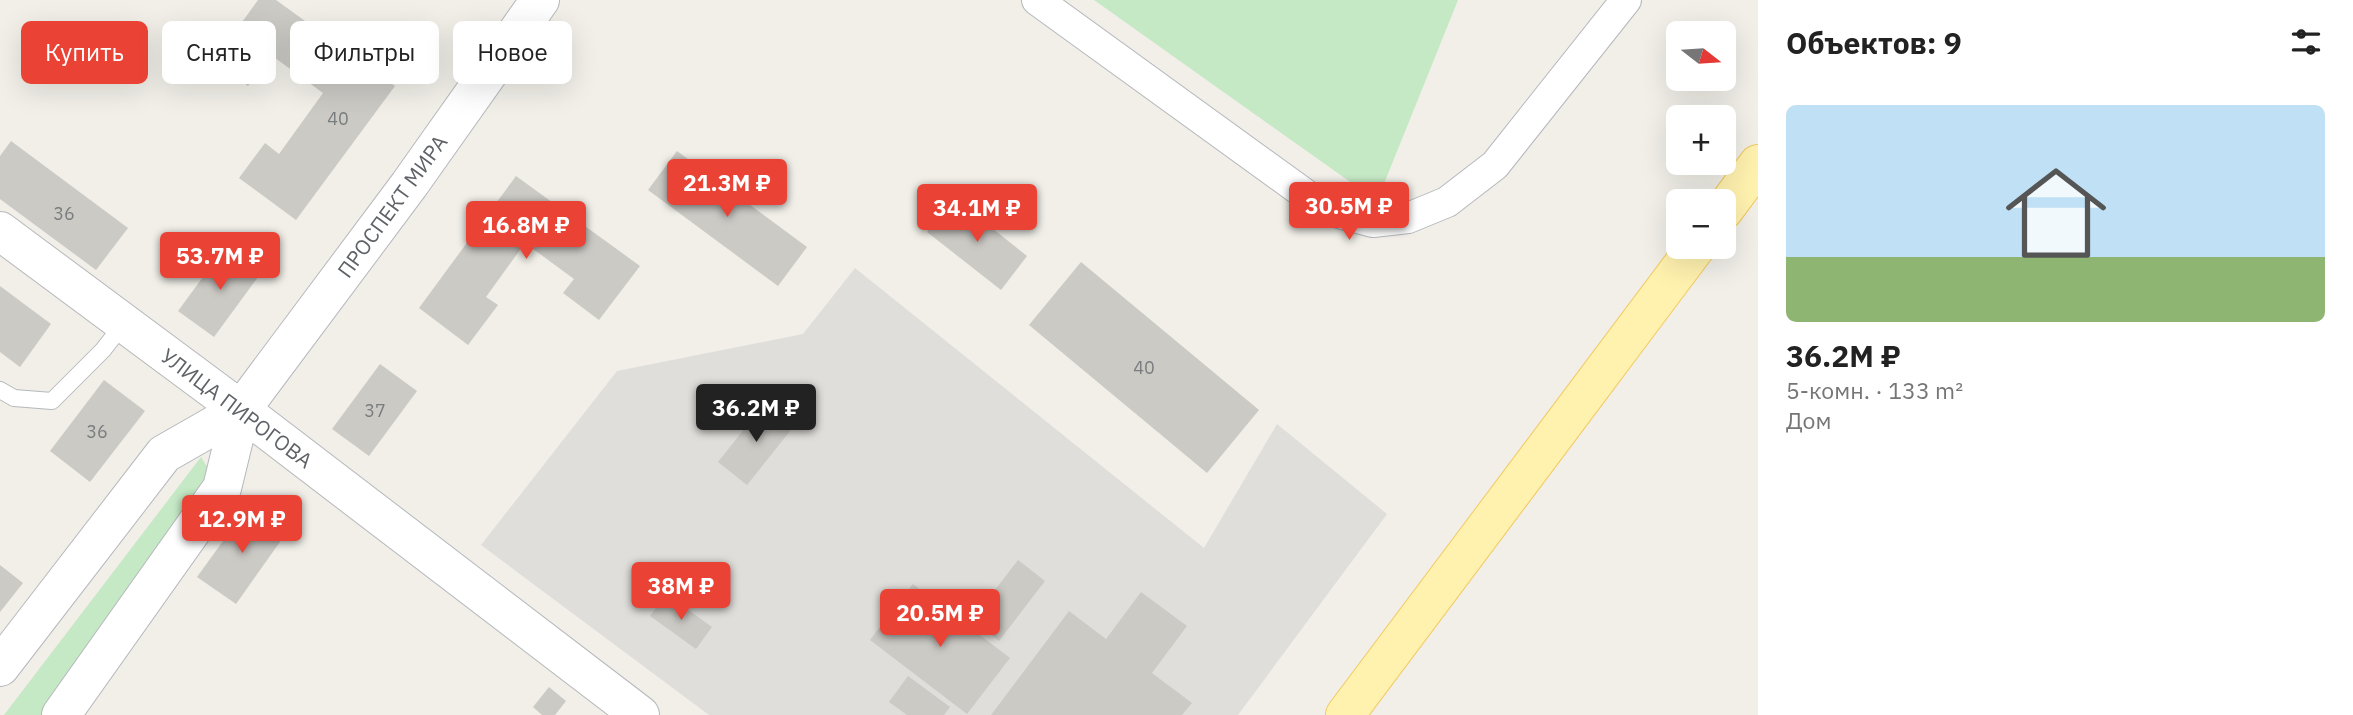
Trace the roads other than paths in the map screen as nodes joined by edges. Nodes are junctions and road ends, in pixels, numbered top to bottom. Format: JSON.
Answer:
{"nodes":[{"id":1,"x":540,"y":0,"type":"edge"},
{"id":2,"x":1037,"y":0,"type":"edge"},
{"id":3,"x":1626,"y":0,"type":"edge"},
{"id":4,"x":1758,"y":164,"type":"edge"},
{"id":5,"x":1736,"y":194,"type":"edge"},
{"id":6,"x":0,"y":231,"type":"edge"},
{"id":7,"x":1687,"y":259,"type":"edge"},
{"id":8,"x":124,"y":323,"type":"junction"},
{"id":9,"x":0,"y":390,"type":"edge"},
{"id":10,"x":241,"y":410,"type":"junction"},
{"id":11,"x":0,"y":667,"type":"edge"},
{"id":12,"x":61,"y":715,"type":"edge"},
{"id":13,"x":640,"y":715,"type":"edge"},
{"id":14,"x":1345,"y":715,"type":"edge"}],
"edges":[{"from":1,"to":10,"type":"street","name":"ПРОСПЕКТ МИРА"},
{"from":2,"to":3,"type":"street"},
{"from":4,"to":5,"type":"main road"},
{"from":6,"to":8,"type":"street","name":"УЛИЦА ПИРОГОВА"},
{"from":7,"to":14,"type":"main road"},
{"from":8,"to":9,"type":"lane"},
{"from":8,"to":10,"type":"street","name":"УЛИЦА ПИРОГОВА"},
{"from":10,"to":11,"type":"street","name":"ПРОСПЕКТ МИРА"},
{"from":10,"to":12,"type":"street","name":"ПРОСПЕКТ МИРА"},
{"from":10,"to":13,"type":"street","name":"УЛИЦА ПИРОГОВА"}]}
